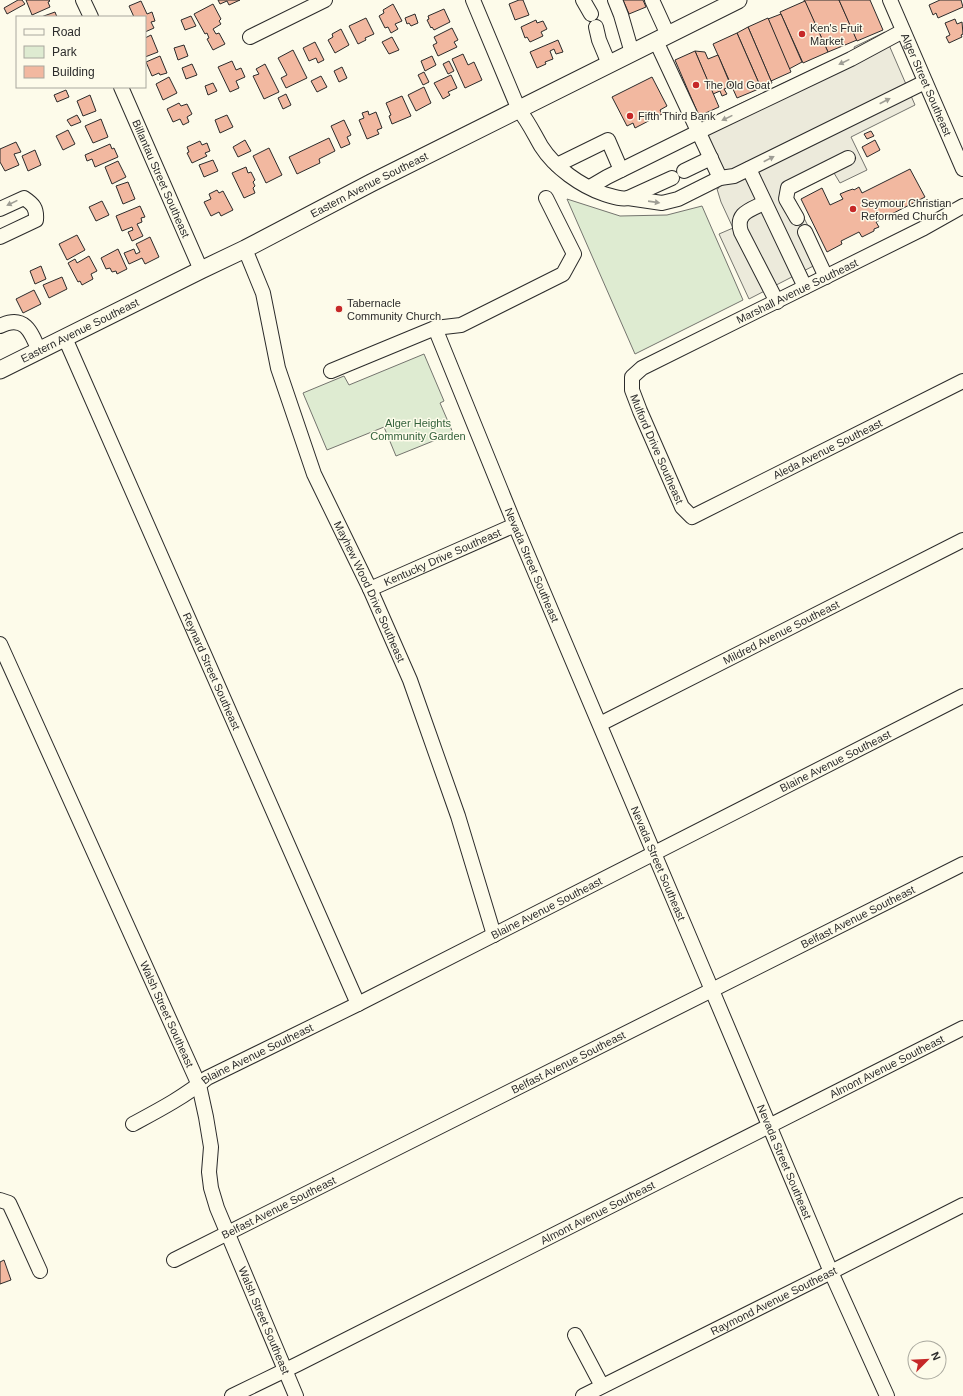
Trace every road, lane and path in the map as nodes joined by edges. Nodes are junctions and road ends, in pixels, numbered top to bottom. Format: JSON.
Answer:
{"nodes":[{"id":1,"x":83,"y":0,"type":"edge"},
{"id":2,"x":325,"y":0,"type":"edge"},
{"id":3,"x":473,"y":0,"type":"edge"},
{"id":4,"x":583,"y":0,"type":"edge"},
{"id":5,"x":615,"y":0,"type":"edge"},
{"id":6,"x":652,"y":0,"type":"edge"},
{"id":7,"x":738,"y":0,"type":"edge"},
{"id":8,"x":890,"y":0,"type":"edge"},
{"id":9,"x":91,"y":16,"type":"edge"},
{"id":10,"x":903,"y":30,"type":"junction"},
{"id":11,"x":250,"y":37,"type":"dead end"},
{"id":12,"x":662,"y":38,"type":"junction"},
{"id":13,"x":632,"y":53,"type":"junction"},
{"id":14,"x":609,"y":64,"type":"junction"},
{"id":15,"x":926,"y":82,"type":"junction"},
{"id":16,"x":121,"y":88,"type":"edge"},
{"id":17,"x":519,"y":110,"type":"junction"},
{"id":18,"x":698,"y":132,"type":"junction"},
{"id":19,"x":959,"y":149,"type":"edge"},
{"id":20,"x":711,"y":158,"type":"junction"},
{"id":21,"x":848,"y":158,"type":"dead end"},
{"id":22,"x":557,"y":165,"type":"junction"},
{"id":23,"x":749,"y":169,"type":"junction"},
{"id":24,"x":963,"y":169,"type":"edge"},
{"id":25,"x":621,"y":170,"type":"junction"},
{"id":26,"x":684,"y":171,"type":"dead end"},
{"id":27,"x":672,"y":178,"type":"dead end"},
{"id":28,"x":720,"y":178,"type":"junction"},
{"id":29,"x":590,"y":187,"type":"junction"},
{"id":30,"x":546,"y":198,"type":"dead end"},
{"id":31,"x":628,"y":198,"type":"junction"},
{"id":32,"x":764,"y":203,"type":"junction"},
{"id":33,"x":963,"y":206,"type":"edge"},
{"id":34,"x":0,"y":209,"type":"edge"},
{"id":35,"x":797,"y":218,"type":"dead end"},
{"id":36,"x":805,"y":232,"type":"dead end"},
{"id":37,"x":0,"y":237,"type":"edge"},
{"id":38,"x":245,"y":249,"type":"junction"},
{"id":39,"x":201,"y":270,"type":"junction"},
{"id":40,"x":826,"y":277,"type":"junction"},
{"id":41,"x":805,"y":287,"type":"junction"},
{"id":42,"x":776,"y":302,"type":"junction"},
{"id":43,"x":0,"y":326,"type":"edge"},
{"id":44,"x":435,"y":328,"type":"junction"},
{"id":45,"x":65,"y":338,"type":"junction"},
{"id":46,"x":39,"y":351,"type":"junction"},
{"id":47,"x":0,"y":370,"type":"edge"},
{"id":48,"x":331,"y":370,"type":"dead end"},
{"id":49,"x":632,"y":377,"type":"joint"},
{"id":50,"x":963,"y":381,"type":"edge"},
{"id":51,"x":692,"y":517,"type":"joint"},
{"id":52,"x":515,"y":525,"type":"junction"},
{"id":53,"x":963,"y":540,"type":"edge"},
{"id":54,"x":370,"y":589,"type":"junction"},
{"id":55,"x":0,"y":644,"type":"edge"},
{"id":56,"x":963,"y":696,"type":"edge"},
{"id":57,"x":600,"y":724,"type":"junction"},
{"id":58,"x":654,"y":853,"type":"junction"},
{"id":59,"x":963,"y":864,"type":"edge"},
{"id":60,"x":494,"y":934,"type":"junction"},
{"id":61,"x":712,"y":990,"type":"junction"},
{"id":62,"x":358,"y":1004,"type":"junction"},
{"id":63,"x":963,"y":1028,"type":"edge"},
{"id":64,"x":199,"y":1085,"type":"junction"},
{"id":65,"x":132,"y":1124,"type":"dead end"},
{"id":66,"x":770,"y":1126,"type":"junction"},
{"id":67,"x":0,"y":1200,"type":"edge"},
{"id":68,"x":963,"y":1205,"type":"edge"},
{"id":69,"x":227,"y":1235,"type":"junction"},
{"id":70,"x":174,"y":1260,"type":"dead end"},
{"id":71,"x":40,"y":1271,"type":"dead end"},
{"id":72,"x":832,"y":1272,"type":"junction"},
{"id":73,"x":575,"y":1335,"type":"dead end"},
{"id":74,"x":286,"y":1370,"type":"junction"},
{"id":75,"x":602,"y":1386,"type":"junction"},
{"id":76,"x":232,"y":1396,"type":"edge"},
{"id":77,"x":296,"y":1396,"type":"edge"},
{"id":78,"x":583,"y":1396,"type":"edge"},
{"id":79,"x":887,"y":1396,"type":"edge"}],
"edges":[{"from":1,"to":9,"type":"street"},
{"from":2,"to":11,"type":"street"},
{"from":3,"to":17,"type":"street"},
{"from":4,"to":14,"type":"street"},
{"from":5,"to":13,"type":"street"},
{"from":6,"to":12,"type":"street"},
{"from":7,"to":12,"type":"main road","name":"Eastern Avenue Southeast"},
{"from":8,"to":10,"type":"street","name":"Alger Street Southeast"},
{"from":10,"to":15,"type":"street","name":"Alger Street Southeast"},
{"from":10,"to":18,"type":"street","one_way":true},
{"from":12,"to":13,"type":"main road","name":"Eastern Avenue Southeast"},
{"from":12,"to":18,"type":"street"},
{"from":13,"to":14,"type":"main road","name":"Eastern Avenue Southeast"},
{"from":14,"to":17,"type":"main road","name":"Eastern Avenue Southeast"},
{"from":15,"to":19,"type":"street","name":"Alger Street Southeast"},
{"from":23,"to":15,"type":"street","one_way":true},
{"from":16,"to":39,"type":"street","name":"Billantau Street Southeast"},
{"from":17,"to":22,"type":"street"},
{"from":17,"to":38,"type":"main road","name":"Eastern Avenue Southeast"},
{"from":18,"to":20,"type":"street"},
{"from":18,"to":25,"type":"street"},
{"from":19,"to":24,"type":"street","name":"Alger Street Southeast"},
{"from":20,"to":26,"type":"street"},
{"from":20,"to":28,"type":"street"},
{"from":21,"to":35,"type":"street"},
{"from":22,"to":25,"type":"street"},
{"from":22,"to":29,"type":"street"},
{"from":23,"to":28,"type":"street"},
{"from":23,"to":32,"type":"street"},
{"from":25,"to":29,"type":"street"},
{"from":27,"to":31,"type":"street"},
{"from":31,"to":28,"type":"street","one_way":true},
{"from":29,"to":31,"type":"street"},
{"from":30,"to":44,"type":"street"},
{"from":32,"to":41,"type":"street"},
{"from":32,"to":42,"type":"street"},
{"from":33,"to":40,"type":"street","name":"Marshall Avenue Southeast"},
{"from":37,"to":34,"type":"street","one_way":true},
{"from":36,"to":40,"type":"street"},
{"from":38,"to":39,"type":"main road","name":"Eastern Avenue Southeast"},
{"from":38,"to":54,"type":"street","name":"Mayhew Wood Drive Southeast"},
{"from":39,"to":45,"type":"main road","name":"Eastern Avenue Southeast"},
{"from":40,"to":41,"type":"street","name":"Marshall Avenue Southeast"},
{"from":41,"to":42,"type":"street","name":"Marshall Avenue Southeast"},
{"from":42,"to":49,"type":"street","name":"Marshall Avenue Southeast"},
{"from":43,"to":46,"type":"street"},
{"from":44,"to":48,"type":"street"},
{"from":44,"to":52,"type":"street","name":"Nevada Street Southeast"},
{"from":45,"to":46,"type":"main road","name":"Eastern Avenue Southeast"},
{"from":45,"to":62,"type":"street","name":"Reynard Street Southeast"},
{"from":46,"to":47,"type":"main road","name":"Eastern Avenue Southeast"},
{"from":49,"to":51,"type":"street","name":"Mulford Drive Southeast"},
{"from":50,"to":51,"type":"street","name":"Aleda Avenue Southeast"},
{"from":52,"to":54,"type":"street","name":"Kentucky Drive Southeast"},
{"from":52,"to":57,"type":"street","name":"Nevada Street Southeast"},
{"from":53,"to":57,"type":"street","name":"Mildred Avenue Southeast"},
{"from":54,"to":60,"type":"street","name":"Mayhew Wood Drive Southeast"},
{"from":55,"to":64,"type":"street","name":"Walsh Street Southeast"},
{"from":56,"to":58,"type":"street","name":"Blaine Avenue Southeast"},
{"from":57,"to":58,"type":"street","name":"Nevada Street Southeast"},
{"from":58,"to":60,"type":"street","name":"Blaine Avenue Southeast"},
{"from":58,"to":61,"type":"street","name":"Nevada Street Southeast"},
{"from":59,"to":61,"type":"street","name":"Belfast Avenue Southeast"},
{"from":60,"to":62,"type":"street","name":"Blaine Avenue Southeast"},
{"from":61,"to":66,"type":"street","name":"Nevada Street Southeast"},
{"from":61,"to":69,"type":"street","name":"Belfast Avenue Southeast"},
{"from":62,"to":64,"type":"street","name":"Blaine Avenue Southeast"},
{"from":63,"to":66,"type":"street","name":"Almont Avenue Southeast"},
{"from":64,"to":65,"type":"street","name":"Blaine Avenue Southeast"},
{"from":64,"to":69,"type":"street","name":"Walsh Street Southeast"},
{"from":66,"to":72,"type":"street","name":"Nevada Street Southeast"},
{"from":66,"to":74,"type":"street","name":"Almont Avenue Southeast"},
{"from":67,"to":71,"type":"street"},
{"from":68,"to":72,"type":"street","name":"Raymond Avenue Southeast"},
{"from":69,"to":70,"type":"street","name":"Belfast Avenue Southeast"},
{"from":69,"to":74,"type":"street","name":"Walsh Street Southeast"},
{"from":72,"to":75,"type":"street","name":"Raymond Avenue Southeast"},
{"from":72,"to":79,"type":"street","name":"Nevada Street Southeast"},
{"from":73,"to":75,"type":"street"},
{"from":74,"to":76,"type":"street","name":"Almont Avenue Southeast"},
{"from":74,"to":77,"type":"street","name":"Walsh Street Southeast"},
{"from":75,"to":78,"type":"street","name":"Raymond Avenue Southeast"}]}
